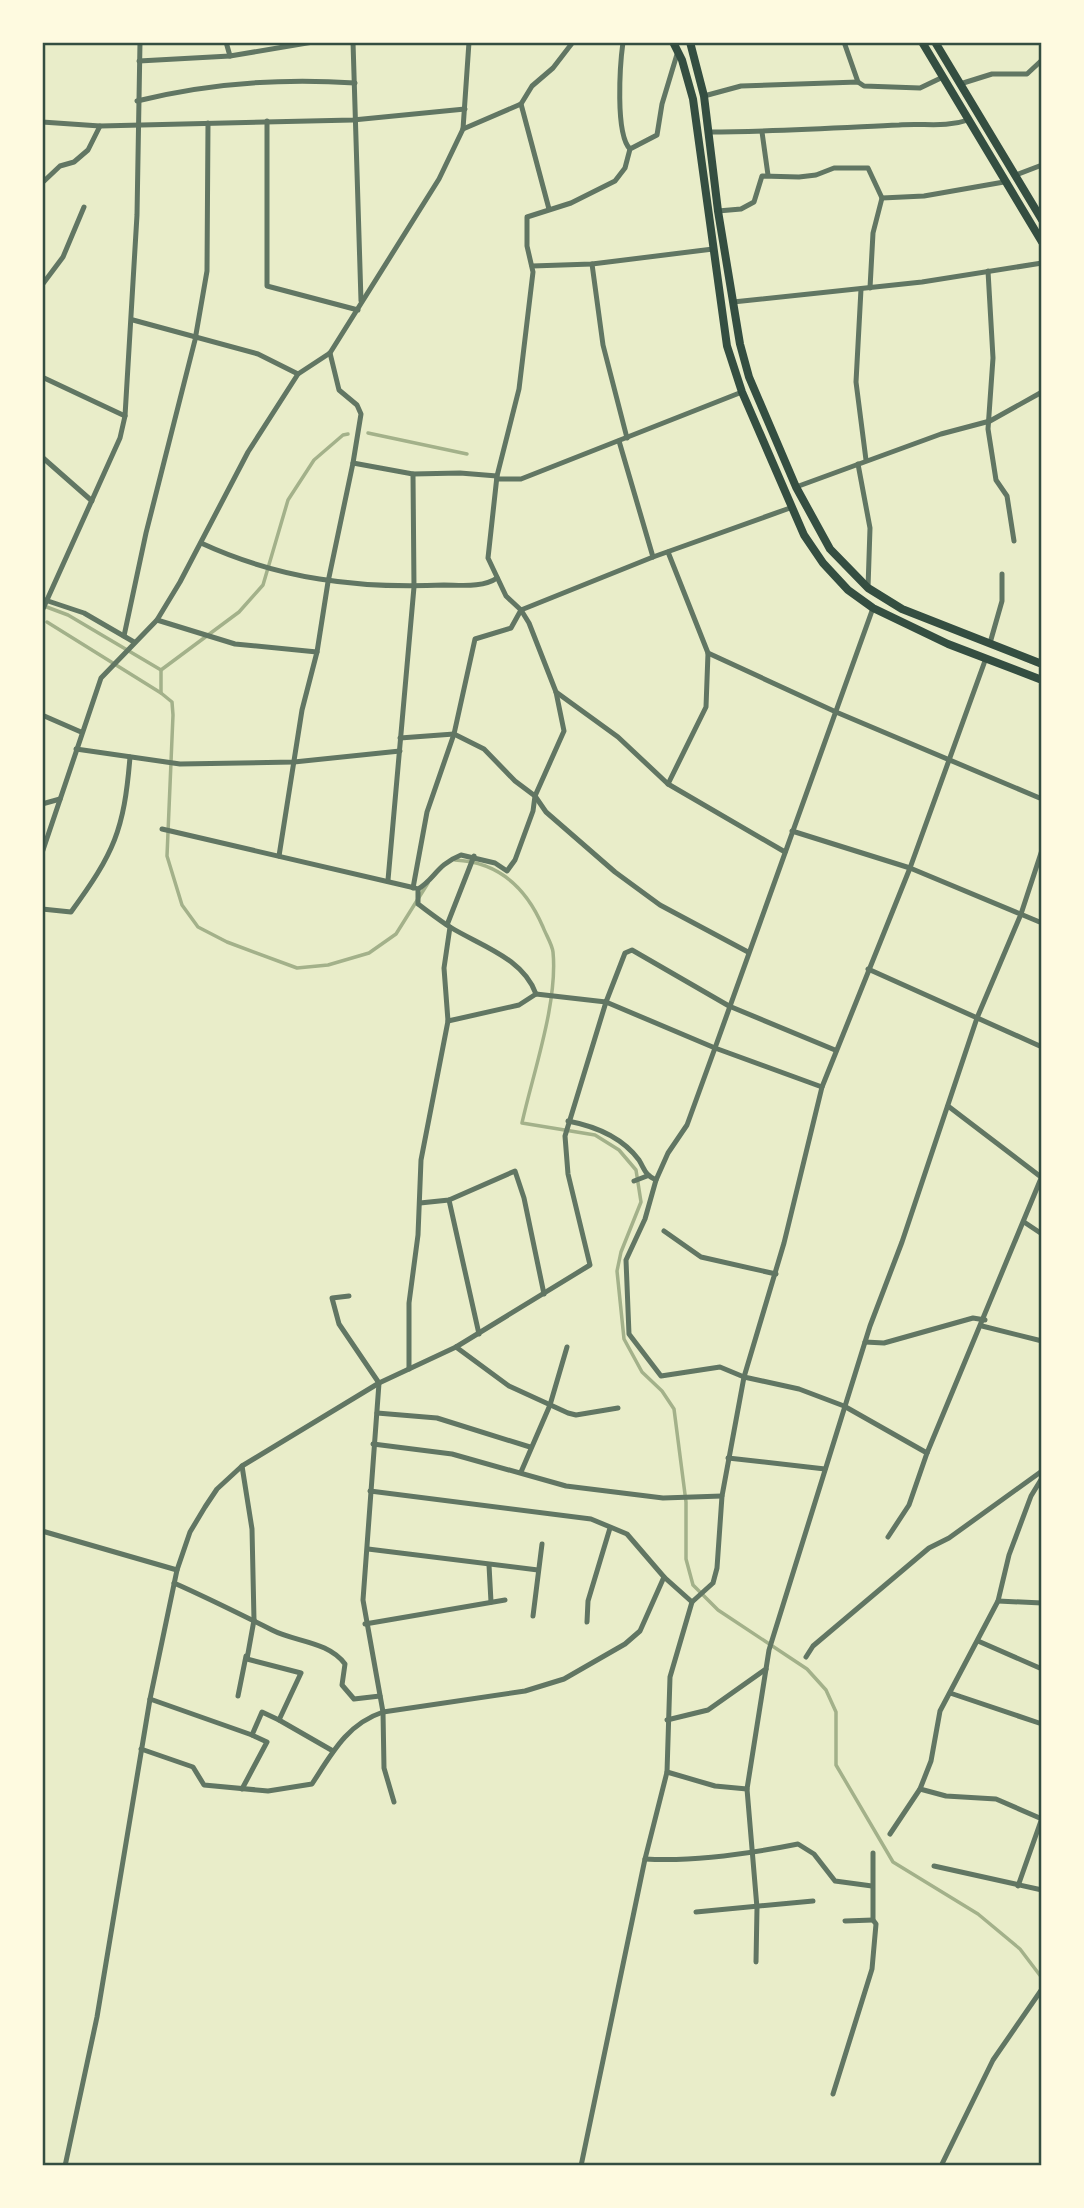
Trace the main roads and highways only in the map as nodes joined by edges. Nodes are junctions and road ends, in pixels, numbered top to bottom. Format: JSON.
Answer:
{"nodes":[{"id":1,"x":673,"y":42,"type":"edge"},
{"id":2,"x":690,"y":42,"type":"edge"},
{"id":3,"x":922,"y":42,"type":"edge"},
{"id":4,"x":935,"y":42,"type":"edge"},
{"id":5,"x":1042,"y":220,"type":"edge"},
{"id":6,"x":1042,"y":242,"type":"edge"},
{"id":7,"x":1042,"y":664,"type":"edge"},
{"id":8,"x":1042,"y":680,"type":"edge"}],
"edges":[{"from":1,"to":8,"type":"main road"},
{"from":2,"to":7,"type":"main road"},
{"from":3,"to":6,"type":"main road"},
{"from":4,"to":5,"type":"main road"}]}
